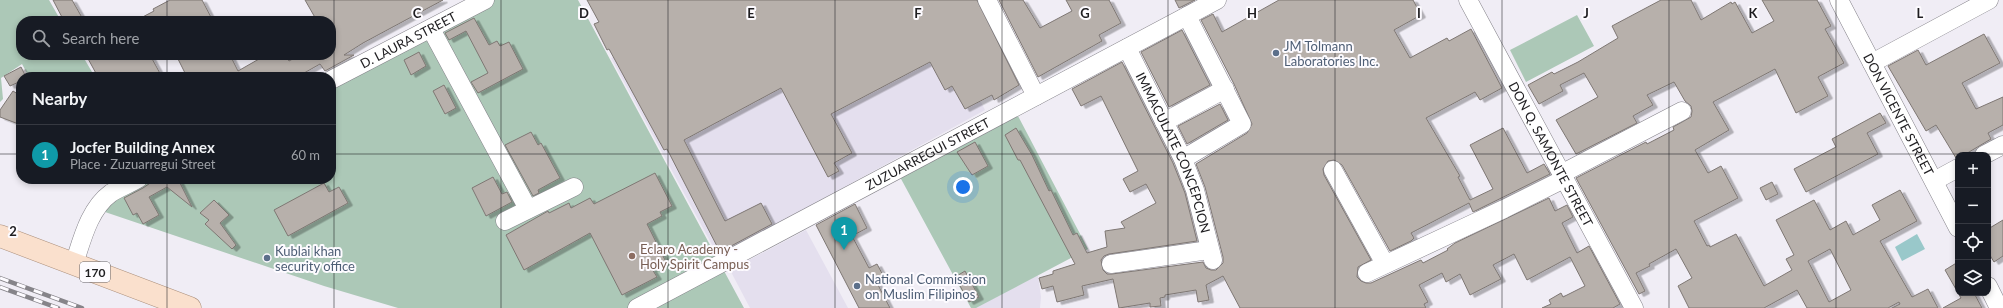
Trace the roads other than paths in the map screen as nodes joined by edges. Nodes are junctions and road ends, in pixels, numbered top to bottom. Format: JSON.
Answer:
{"nodes":[{"id":1,"x":485,"y":0,"type":"edge"},
{"id":2,"x":987,"y":0,"type":"edge"},
{"id":3,"x":1217,"y":0,"type":"edge"},
{"id":4,"x":1468,"y":0,"type":"edge"},
{"id":5,"x":1840,"y":0,"type":"edge"},
{"id":6,"x":1989,"y":0,"type":"edge"},
{"id":7,"x":1187,"y":16,"type":"junction"},
{"id":8,"x":431,"y":29,"type":"junction"},
{"id":9,"x":1127,"y":48,"type":"junction"},
{"id":10,"x":1872,"y":63,"type":"junction"},
{"id":11,"x":336,"y":77,"type":"edge"},
{"id":12,"x":1225,"y":89,"type":"junction"},
{"id":13,"x":1036,"y":96,"type":"junction"},
{"id":14,"x":1682,"y":111,"type":"dead end"},
{"id":15,"x":1164,"y":122,"type":"junction"},
{"id":16,"x":2003,"y":145,"type":"edge"},
{"id":17,"x":1990,"y":152,"type":"edge"},
{"id":18,"x":1183,"y":159,"type":"junction"},
{"id":19,"x":1333,"y":170,"type":"dead end"},
{"id":20,"x":1955,"y":170,"type":"edge"},
{"id":21,"x":1563,"y":176,"type":"junction"},
{"id":22,"x":1934,"y":181,"type":"junction"},
{"id":23,"x":129,"y":184,"type":"edge"},
{"id":24,"x":574,"y":187,"type":"dead end"},
{"id":25,"x":528,"y":209,"type":"junction"},
{"id":26,"x":505,"y":221,"type":"dead end"},
{"id":27,"x":1956,"y":224,"type":"edge"},
{"id":28,"x":0,"y":236,"type":"edge"},
{"id":29,"x":74,"y":264,"type":"junction"},
{"id":30,"x":1111,"y":264,"type":"dead end"},
{"id":31,"x":1385,"y":264,"type":"junction"},
{"id":32,"x":1367,"y":273,"type":"dead end"},
{"id":33,"x":1991,"y":292,"type":"edge"},
{"id":34,"x":190,"y":308,"type":"edge"},
{"id":35,"x":638,"y":308,"type":"edge"},
{"id":36,"x":1634,"y":308,"type":"edge"},
{"id":37,"x":1999,"y":308,"type":"edge"}],
"edges":[{"from":1,"to":8,"type":"street","name":"D. LAURA STREET"},
{"from":2,"to":13,"type":"street"},
{"from":3,"to":7,"type":"street","name":"ZUZUARREGUI STREET"},
{"from":4,"to":21,"type":"street","name":"DON Q. SAMONTE STREET"},
{"from":5,"to":10,"type":"street","name":"DON VICENTE STREET"},
{"from":6,"to":10,"type":"street"},
{"from":7,"to":9,"type":"street","name":"ZUZUARREGUI STREET"},
{"from":7,"to":12,"type":"street"},
{"from":8,"to":11,"type":"street","name":"D. LAURA STREET"},
{"from":8,"to":25,"type":"street"},
{"from":9,"to":13,"type":"street","name":"ZUZUARREGUI STREET"},
{"from":9,"to":15,"type":"street","name":"IMMACULATE CONCEPCION"},
{"from":10,"to":22,"type":"street","name":"DON VICENTE STREET"},
{"from":12,"to":15,"type":"street"},
{"from":12,"to":18,"type":"street"},
{"from":13,"to":35,"type":"street","name":"ZUZUARREGUI STREET"},
{"from":14,"to":21,"type":"street"},
{"from":15,"to":18,"type":"street","name":"IMMACULATE CONCEPCION"},
{"from":16,"to":17,"type":"street"},
{"from":18,"to":30,"type":"street","name":"IMMACULATE CONCEPCION"},
{"from":19,"to":31,"type":"street"},
{"from":20,"to":22,"type":"street"},
{"from":21,"to":31,"type":"street"},
{"from":21,"to":36,"type":"street","name":"DON Q. SAMONTE STREET"},
{"from":22,"to":27,"type":"street","name":"DON VICENTE STREET"},
{"from":23,"to":29,"type":"street"},
{"from":24,"to":25,"type":"street"},
{"from":25,"to":26,"type":"street"},
{"from":28,"to":29,"type":"main road","number":"170"},
{"from":29,"to":34,"type":"main road","number":"170"},
{"from":31,"to":32,"type":"street"},
{"from":33,"to":37,"type":"street"}]}
